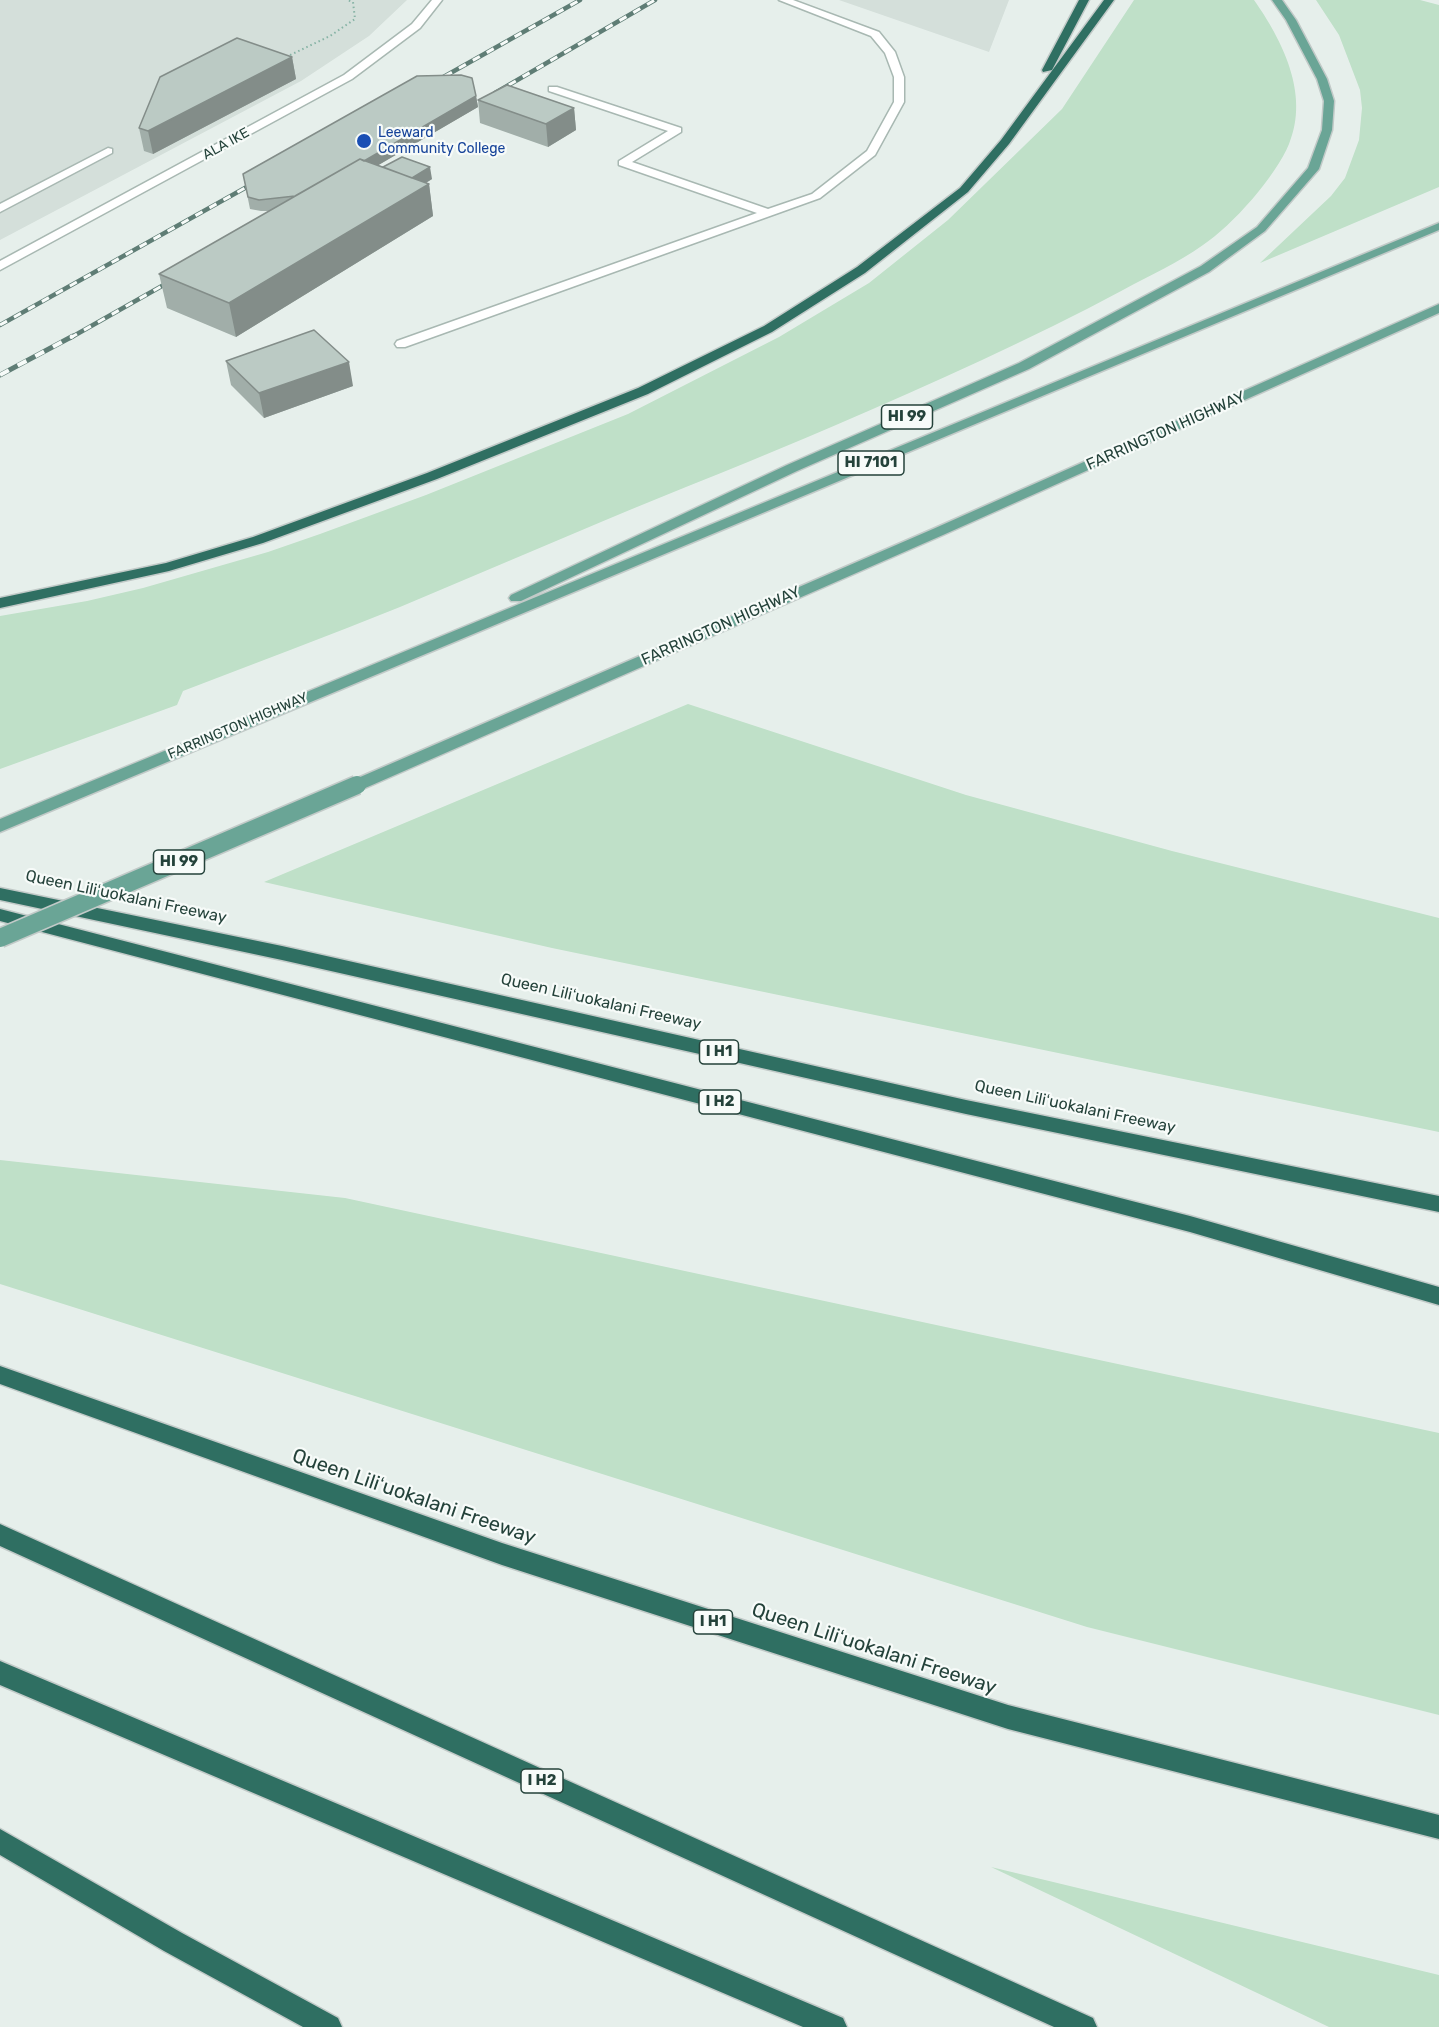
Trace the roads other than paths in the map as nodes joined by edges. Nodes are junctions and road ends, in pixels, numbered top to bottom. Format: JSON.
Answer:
{"nodes":[{"id":1,"x":437,"y":0,"type":"edge"},
{"id":2,"x":784,"y":0,"type":"edge"},
{"id":3,"x":1084,"y":0,"type":"edge"},
{"id":4,"x":1109,"y":0,"type":"edge"},
{"id":5,"x":1277,"y":0,"type":"edge"},
{"id":6,"x":553,"y":89,"type":"dead end"},
{"id":7,"x":1018,"y":124,"type":"junction"},
{"id":8,"x":108,"y":151,"type":"dead end"},
{"id":9,"x":0,"y":209,"type":"edge"},
{"id":10,"x":768,"y":213,"type":"junction"},
{"id":11,"x":1439,"y":226,"type":"edge"},
{"id":12,"x":0,"y":266,"type":"edge"},
{"id":13,"x":1439,"y":309,"type":"edge"},
{"id":14,"x":401,"y":344,"type":"dead end"},
{"id":15,"x":0,"y":603,"type":"edge"},
{"id":16,"x":303,"y":699,"type":"junction"},
{"id":17,"x":0,"y":826,"type":"edge"},
{"id":18,"x":0,"y":894,"type":"edge"},
{"id":19,"x":0,"y":915,"type":"edge"},
{"id":20,"x":0,"y":938,"type":"edge"},
{"id":21,"x":1439,"y":1204,"type":"edge"},
{"id":22,"x":1439,"y":1296,"type":"edge"},
{"id":23,"x":0,"y":1375,"type":"edge"},
{"id":24,"x":0,"y":1535,"type":"edge"},
{"id":25,"x":0,"y":1673,"type":"edge"},
{"id":26,"x":1439,"y":1827,"type":"edge"},
{"id":27,"x":0,"y":1841,"type":"edge"},
{"id":28,"x":329,"y":2027,"type":"edge"},
{"id":29,"x":834,"y":2027,"type":"edge"},
{"id":30,"x":1084,"y":2027,"type":"edge"}],
"edges":[{"from":1,"to":12,"type":"street","name":"ALA IKE"},
{"from":2,"to":10,"type":"street"},
{"from":3,"to":7,"type":"highway"},
{"from":4,"to":7,"type":"highway"},
{"from":5,"to":16,"type":"main road","number":"HI 99"},
{"from":6,"to":10,"type":"street"},
{"from":7,"to":15,"type":"highway"},
{"from":8,"to":9,"type":"street"},
{"from":10,"to":14,"type":"street"},
{"from":11,"to":16,"type":"main road","name":"FARRINGTON HIGHWAY","number":"HI 7101"},
{"from":13,"to":20,"type":"main road","name":"FARRINGTON HIGHWAY","number":"HI 99","bridge":true},
{"from":16,"to":17,"type":"main road","name":"FARRINGTON HIGHWAY","number":"HI 99"},
{"from":18,"to":21,"type":"highway","name":"Queen Liliʻuokalani Freeway","number":"I H1"},
{"from":19,"to":22,"type":"highway","number":"I H2"},
{"from":23,"to":26,"type":"highway","name":"Queen Liliʻuokalani Freeway","number":"I H1"},
{"from":24,"to":30,"type":"highway","number":"I H2"},
{"from":25,"to":29,"type":"highway"},
{"from":27,"to":28,"type":"highway"}]}
